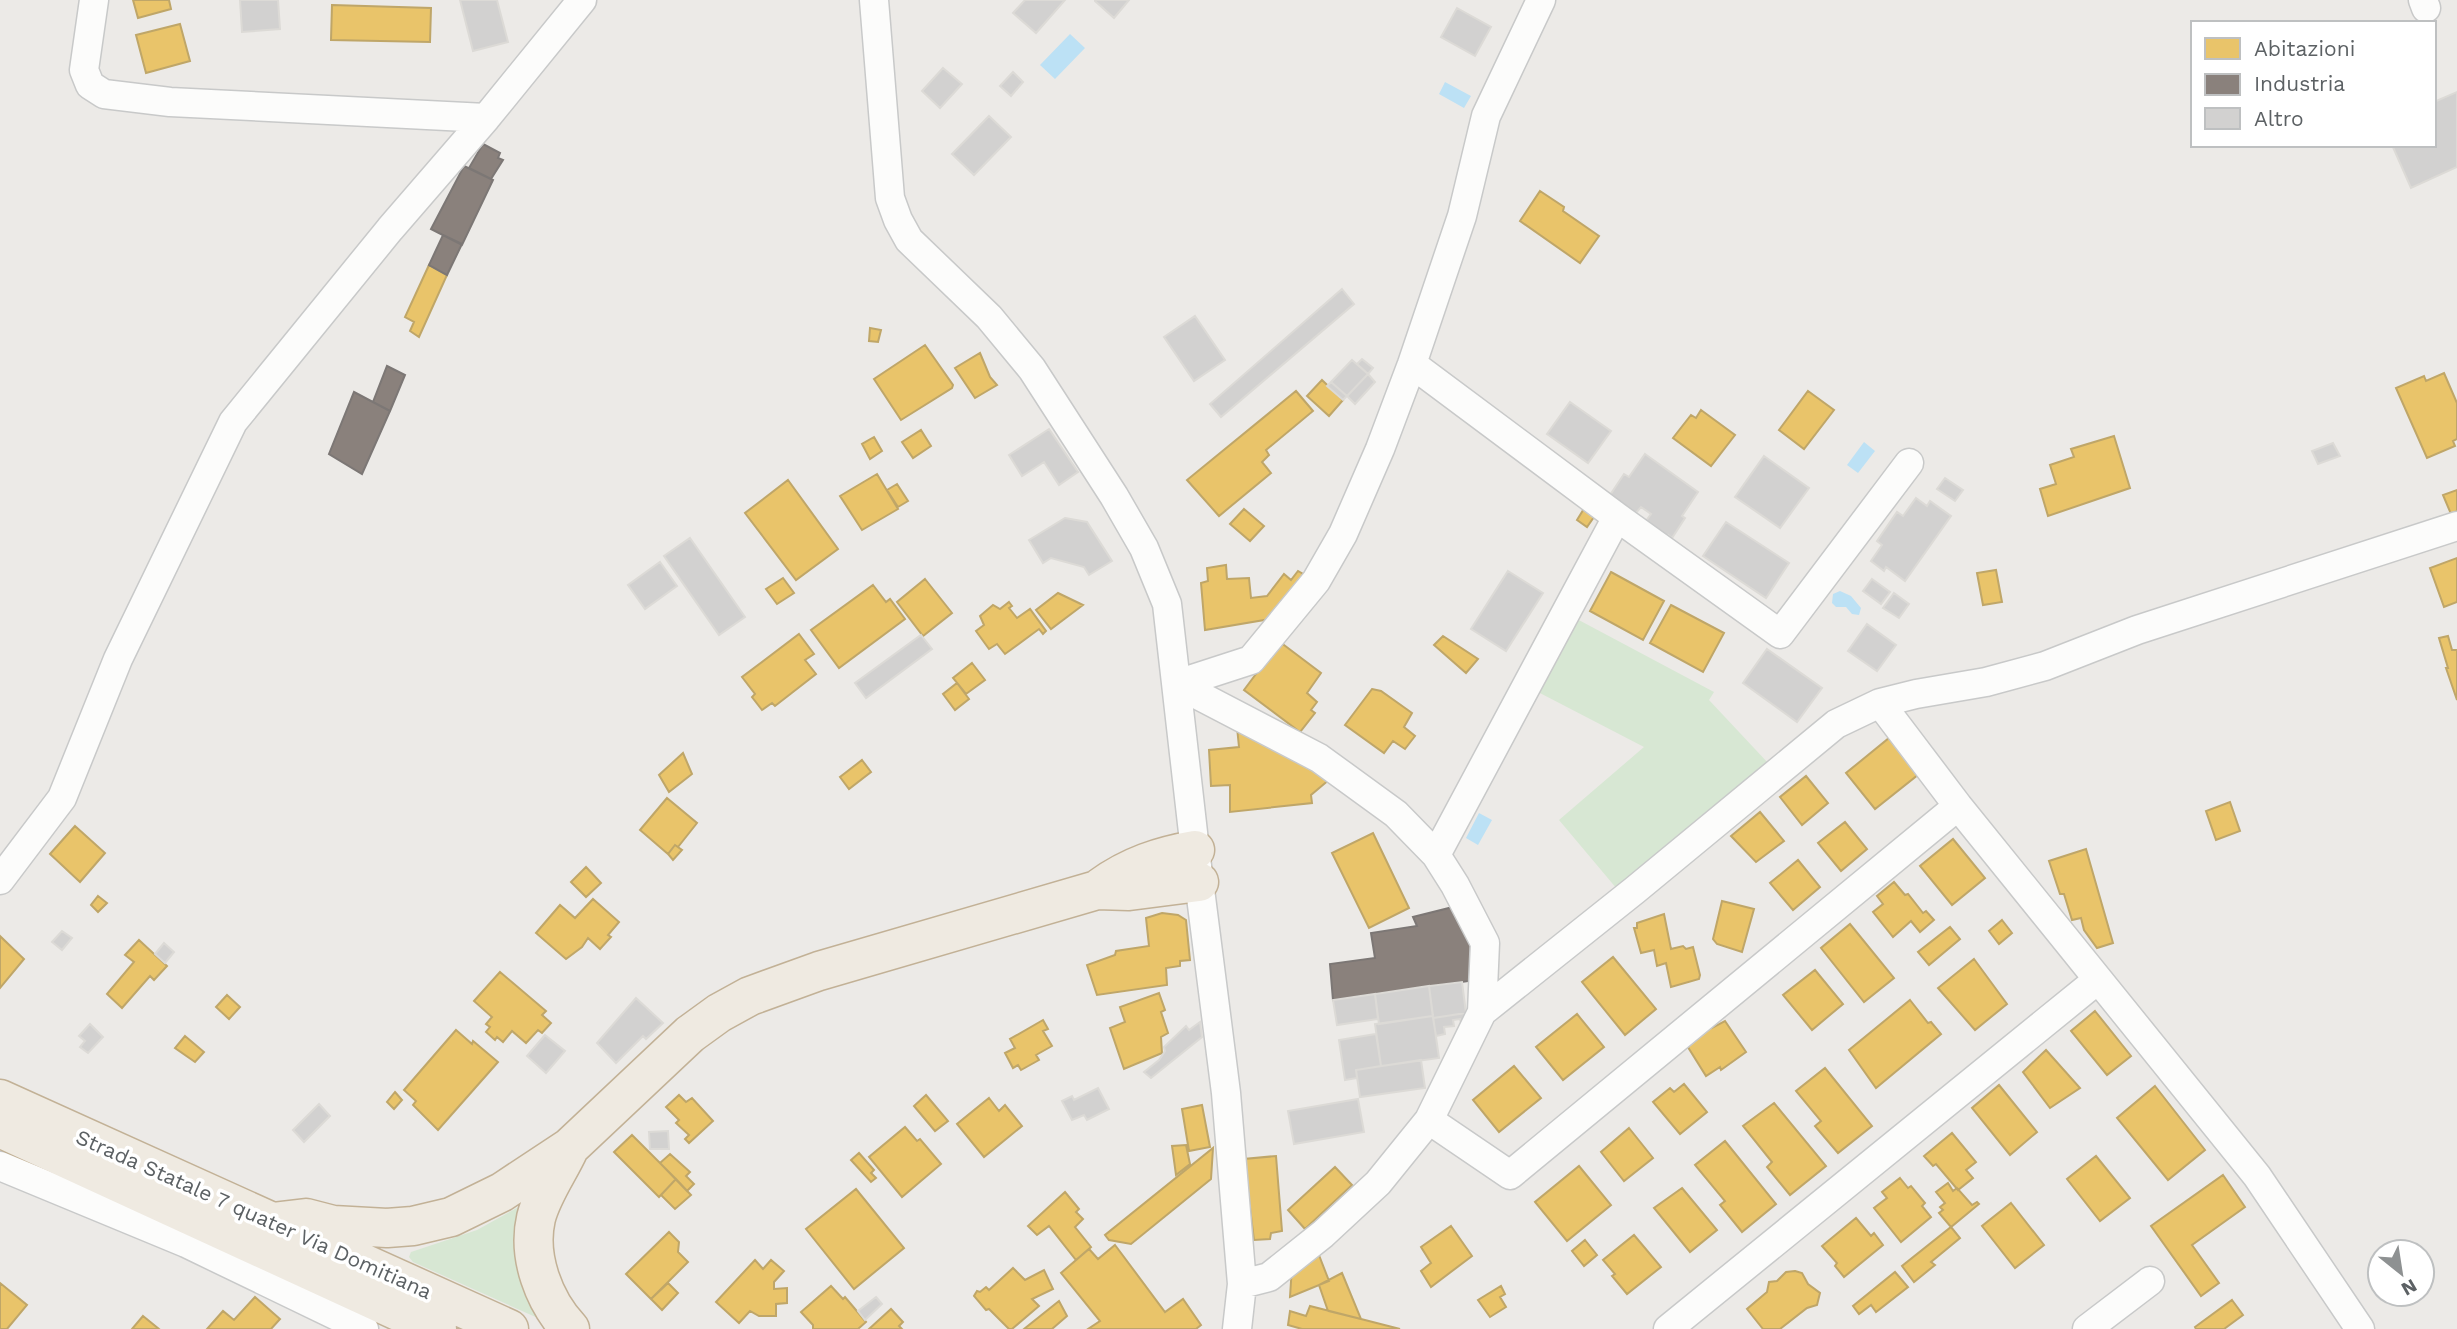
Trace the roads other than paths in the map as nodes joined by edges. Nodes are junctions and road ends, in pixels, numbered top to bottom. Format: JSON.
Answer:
{"nodes":[{"id":1,"x":94,"y":0,"type":"edge"},
{"id":2,"x":582,"y":0,"type":"edge"},
{"id":3,"x":874,"y":0,"type":"edge"},
{"id":4,"x":1541,"y":0,"type":"edge"},
{"id":5,"x":486,"y":118,"type":"junction"},
{"id":6,"x":1412,"y":364,"type":"junction"},
{"id":7,"x":1909,"y":463,"type":"dead end"},
{"id":8,"x":1617,"y":517,"type":"junction"},
{"id":9,"x":2457,"y":526,"type":"edge"},
{"id":10,"x":1177,"y":684,"type":"junction"},
{"id":11,"x":1880,"y":703,"type":"junction"},
{"id":12,"x":1958,"y":806,"type":"junction"},
{"id":13,"x":1436,"y":855,"type":"junction"},
{"id":14,"x":1197,"y":866,"type":"junction"},
{"id":15,"x":0,"y":880,"type":"edge"},
{"id":16,"x":2090,"y":986,"type":"dead end"},
{"id":17,"x":1482,"y":1012,"type":"junction"},
{"id":18,"x":0,"y":1098,"type":"edge"},
{"id":19,"x":1429,"y":1119,"type":"junction"},
{"id":20,"x":0,"y":1128,"type":"edge"},
{"id":21,"x":570,"y":1147,"type":"junction"},
{"id":22,"x":0,"y":1166,"type":"edge"},
{"id":23,"x":272,"y":1222,"type":"junction"},
{"id":24,"x":2151,"y":1281,"type":"dead end"},
{"id":25,"x":1242,"y":1284,"type":"junction"},
{"id":26,"x":365,"y":1329,"type":"edge"},
{"id":27,"x":437,"y":1329,"type":"edge"},
{"id":28,"x":509,"y":1329,"type":"edge"},
{"id":29,"x":570,"y":1329,"type":"edge"},
{"id":30,"x":1237,"y":1329,"type":"edge"},
{"id":31,"x":1668,"y":1329,"type":"edge"},
{"id":32,"x":2087,"y":1329,"type":"edge"},
{"id":33,"x":2360,"y":1329,"type":"edge"}],
"edges":[{"from":1,"to":5,"type":"street"},
{"from":2,"to":5,"type":"street"},
{"from":3,"to":10,"type":"street"},
{"from":4,"to":6,"type":"street"},
{"from":5,"to":15,"type":"street"},
{"from":6,"to":8,"type":"street"},
{"from":6,"to":10,"type":"street"},
{"from":7,"to":8,"type":"street"},
{"from":8,"to":13,"type":"street"},
{"from":9,"to":11,"type":"street"},
{"from":10,"to":13,"type":"street"},
{"from":10,"to":14,"type":"street"},
{"from":11,"to":12,"type":"street"},
{"from":11,"to":17,"type":"street"},
{"from":12,"to":19,"type":"street"},
{"from":12,"to":33,"type":"street"},
{"from":13,"to":17,"type":"street"},
{"from":14,"to":21,"type":"highway"},
{"from":14,"to":25,"type":"street"},
{"from":16,"to":31,"type":"street"},
{"from":17,"to":19,"type":"street"},
{"from":18,"to":23,"type":"highway","name":"Strada Statale 7 quater Via Domitiana"},
{"from":19,"to":25,"type":"street"},
{"from":20,"to":27,"type":"highway","name":"Strada Statale 7 quater Via Domitiana"},
{"from":21,"to":23,"type":"highway"},
{"from":21,"to":29,"type":"highway"},
{"from":22,"to":26,"type":"street"},
{"from":23,"to":28,"type":"highway","name":"Strada Statale 7 quater Via Domitiana"},
{"from":24,"to":32,"type":"street"},
{"from":25,"to":30,"type":"street"}]}
